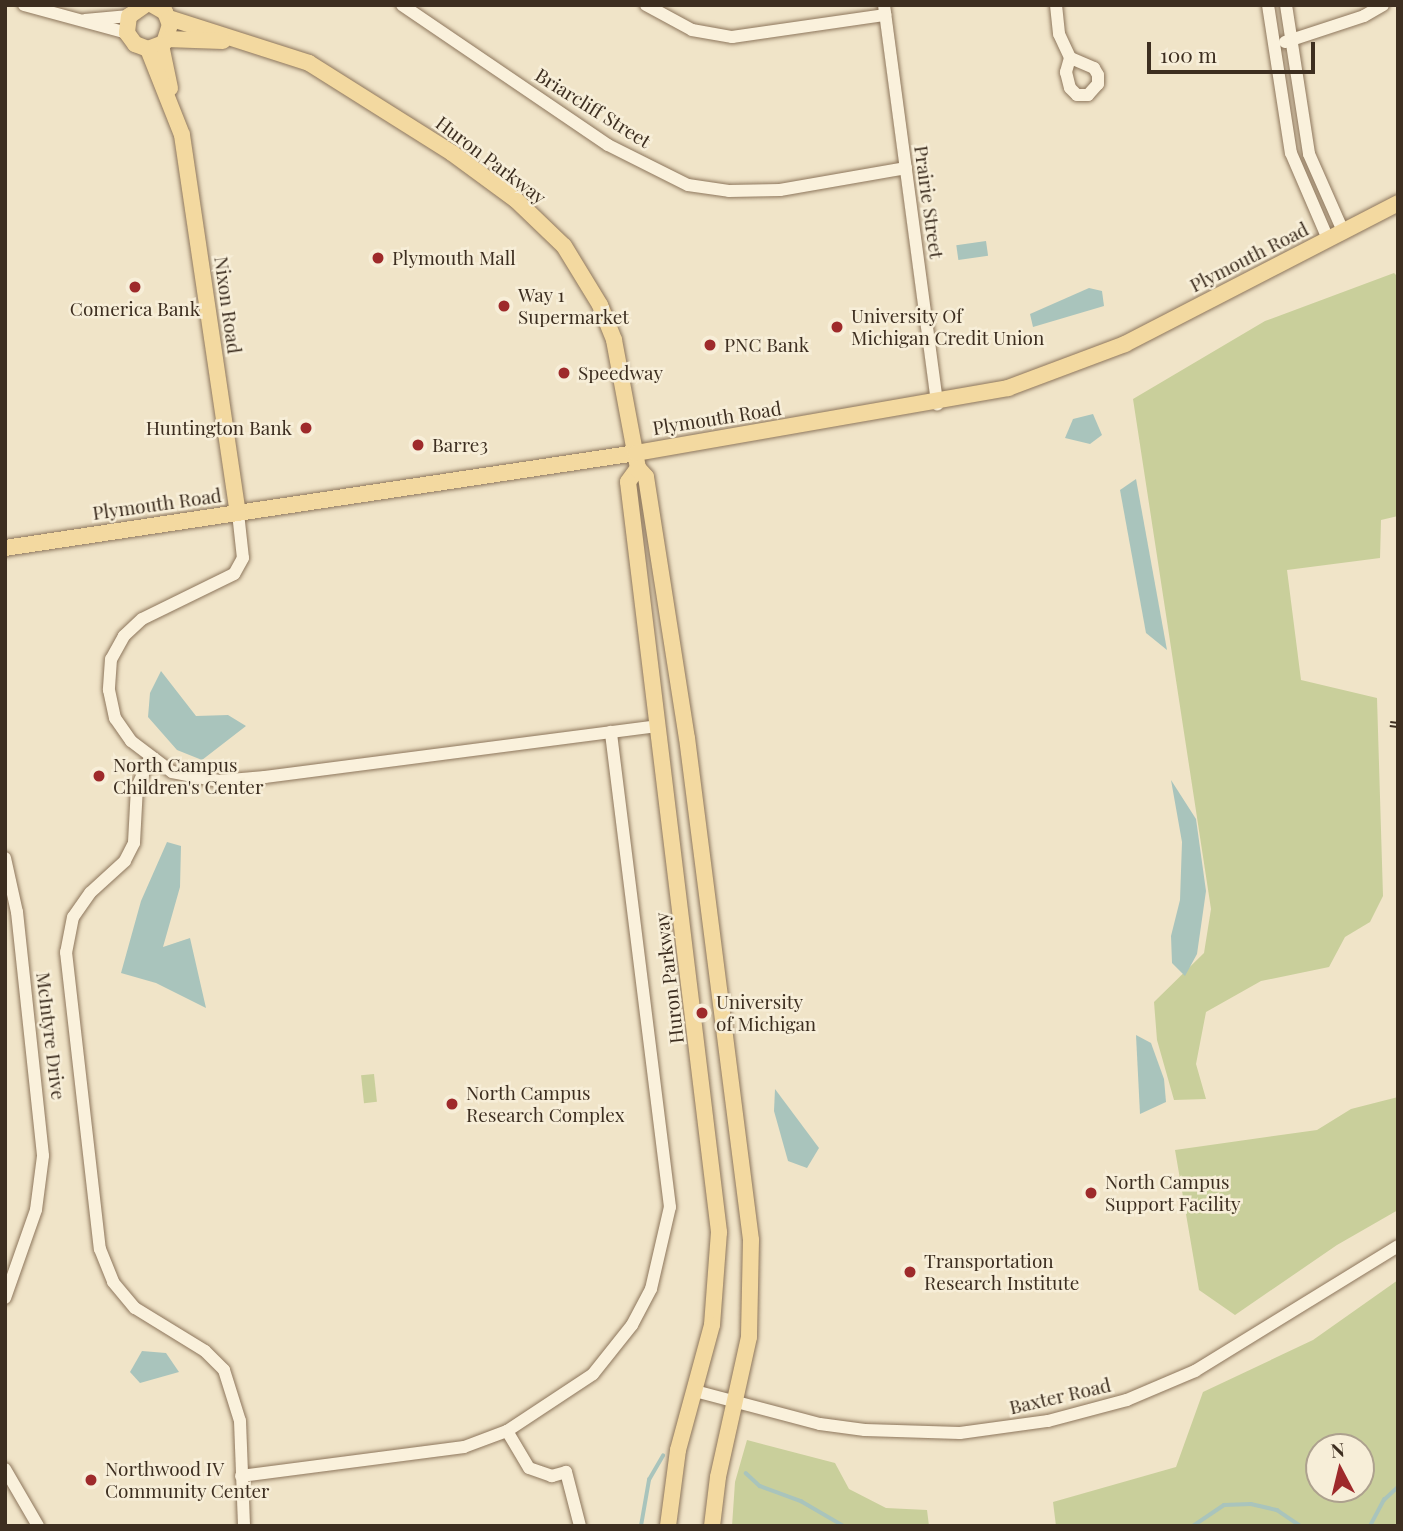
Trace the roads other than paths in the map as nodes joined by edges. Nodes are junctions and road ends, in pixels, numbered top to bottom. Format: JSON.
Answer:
{"nodes":[{"id":1,"x":24,"y":5,"type":"edge"},
{"id":2,"x":153,"y":5,"type":"edge"},
{"id":3,"x":402,"y":5,"type":"edge"},
{"id":4,"x":646,"y":5,"type":"edge"},
{"id":5,"x":1056,"y":5,"type":"edge"},
{"id":6,"x":1268,"y":5,"type":"edge"},
{"id":7,"x":1286,"y":5,"type":"edge"},
{"id":8,"x":1382,"y":5,"type":"edge"},
{"id":9,"x":134,"y":9,"type":"edge"},
{"id":10,"x":884,"y":10,"type":"edge"},
{"id":11,"x":169,"y":18,"type":"junction"},
{"id":12,"x":85,"y":20,"type":"junction"},
{"id":13,"x":127,"y":33,"type":"junction"},
{"id":14,"x":1290,"y":41,"type":"junction"},
{"id":15,"x":253,"y":43,"type":"junction"},
{"id":16,"x":158,"y":44,"type":"junction"},
{"id":17,"x":1273,"y":44,"type":"junction"},
{"id":18,"x":1070,"y":58,"type":"dead end"},
{"id":19,"x":906,"y":168,"type":"junction"},
{"id":20,"x":1398,"y":203,"type":"edge"},
{"id":21,"x":1336,"y":235,"type":"junction"},
{"id":22,"x":937,"y":404,"type":"junction"},
{"id":23,"x":637,"y":460,"type":"junction"},
{"id":24,"x":238,"y":513,"type":"junction"},
{"id":25,"x":5,"y":548,"type":"edge"},
{"id":26,"x":659,"y":726,"type":"junction"},
{"id":27,"x":611,"y":732,"type":"junction"},
{"id":28,"x":687,"y":738,"type":"junction"},
{"id":29,"x":150,"y":758,"type":"junction"},
{"id":30,"x":5,"y":858,"type":"edge"},
{"id":31,"x":726,"y":1023,"type":"junction"},
{"id":32,"x":696,"y":1026,"type":"junction"},
{"id":33,"x":1398,"y":1247,"type":"edge"},
{"id":34,"x":5,"y":1298,"type":"edge"},
{"id":35,"x":695,"y":1391,"type":"junction"},
{"id":36,"x":735,"y":1402,"type":"junction"},
{"id":37,"x":507,"y":1431,"type":"junction"},
{"id":38,"x":5,"y":1469,"type":"edge"},
{"id":39,"x":241,"y":1476,"type":"junction"},
{"id":40,"x":38,"y":1526,"type":"edge"},
{"id":41,"x":244,"y":1526,"type":"edge"},
{"id":42,"x":580,"y":1526,"type":"edge"},
{"id":43,"x":668,"y":1526,"type":"edge"},
{"id":44,"x":712,"y":1526,"type":"edge"}],
"edges":[{"from":1,"to":12,"type":"street"},
{"from":2,"to":11,"type":"main road"},
{"from":3,"to":19,"type":"street","name":"Briarcliff Street"},
{"from":4,"to":10,"type":"street"},
{"from":5,"to":18,"type":"street"},
{"from":6,"to":17,"type":"street"},
{"from":7,"to":14,"type":"street"},
{"from":8,"to":14,"type":"street"},
{"from":9,"to":12,"type":"street"},
{"from":9,"to":13,"type":"main road"},
{"from":10,"to":19,"type":"street","name":"Prairie Street"},
{"from":11,"to":15,"type":"main road","name":"Huron Parkway"},
{"from":11,"to":16,"type":"main road"},
{"from":12,"to":13,"type":"street"},
{"from":13,"to":16,"type":"main road"},
{"from":14,"to":17,"type":"street"},
{"from":14,"to":21,"type":"street"},
{"from":15,"to":16,"type":"main road","name":"Huron Parkway"},
{"from":15,"to":23,"type":"main road","name":"Huron Parkway"},
{"from":16,"to":24,"type":"main road","name":"Nixon Road"},
{"from":17,"to":21,"type":"street"},
{"from":19,"to":22,"type":"street","name":"Prairie Street"},
{"from":20,"to":21,"type":"main road","name":"Plymouth Road"},
{"from":21,"to":22,"type":"main road","name":"Plymouth Road"},
{"from":22,"to":23,"type":"main road","name":"Plymouth Road"},
{"from":23,"to":24,"type":"main road","name":"Plymouth Road"},
{"from":23,"to":26,"type":"main road","name":"Huron Parkway"},
{"from":23,"to":28,"type":"main road","name":"Huron Parkway"},
{"from":24,"to":25,"type":"main road","name":"Plymouth Road"},
{"from":24,"to":29,"type":"street"},
{"from":26,"to":27,"type":"street"},
{"from":26,"to":28,"type":"main road"},
{"from":26,"to":32,"type":"main road","name":"Huron Parkway"},
{"from":27,"to":29,"type":"street"},
{"from":27,"to":37,"type":"street"},
{"from":28,"to":31,"type":"main road","name":"Huron Parkway"},
{"from":29,"to":39,"type":"street"},
{"from":30,"to":34,"type":"street","name":"McIntyre Drive"},
{"from":31,"to":32,"type":"main road"},
{"from":31,"to":36,"type":"main road","name":"Huron Parkway"},
{"from":32,"to":35,"type":"main road","name":"Huron Parkway"},
{"from":33,"to":36,"type":"street","name":"Baxter Road"},
{"from":35,"to":36,"type":"street","name":"Baxter Road"},
{"from":35,"to":43,"type":"main road","name":"Huron Parkway"},
{"from":36,"to":44,"type":"main road","name":"Huron Parkway"},
{"from":37,"to":39,"type":"street"},
{"from":37,"to":42,"type":"street"},
{"from":38,"to":40,"type":"street"},
{"from":39,"to":41,"type":"street"}]}
